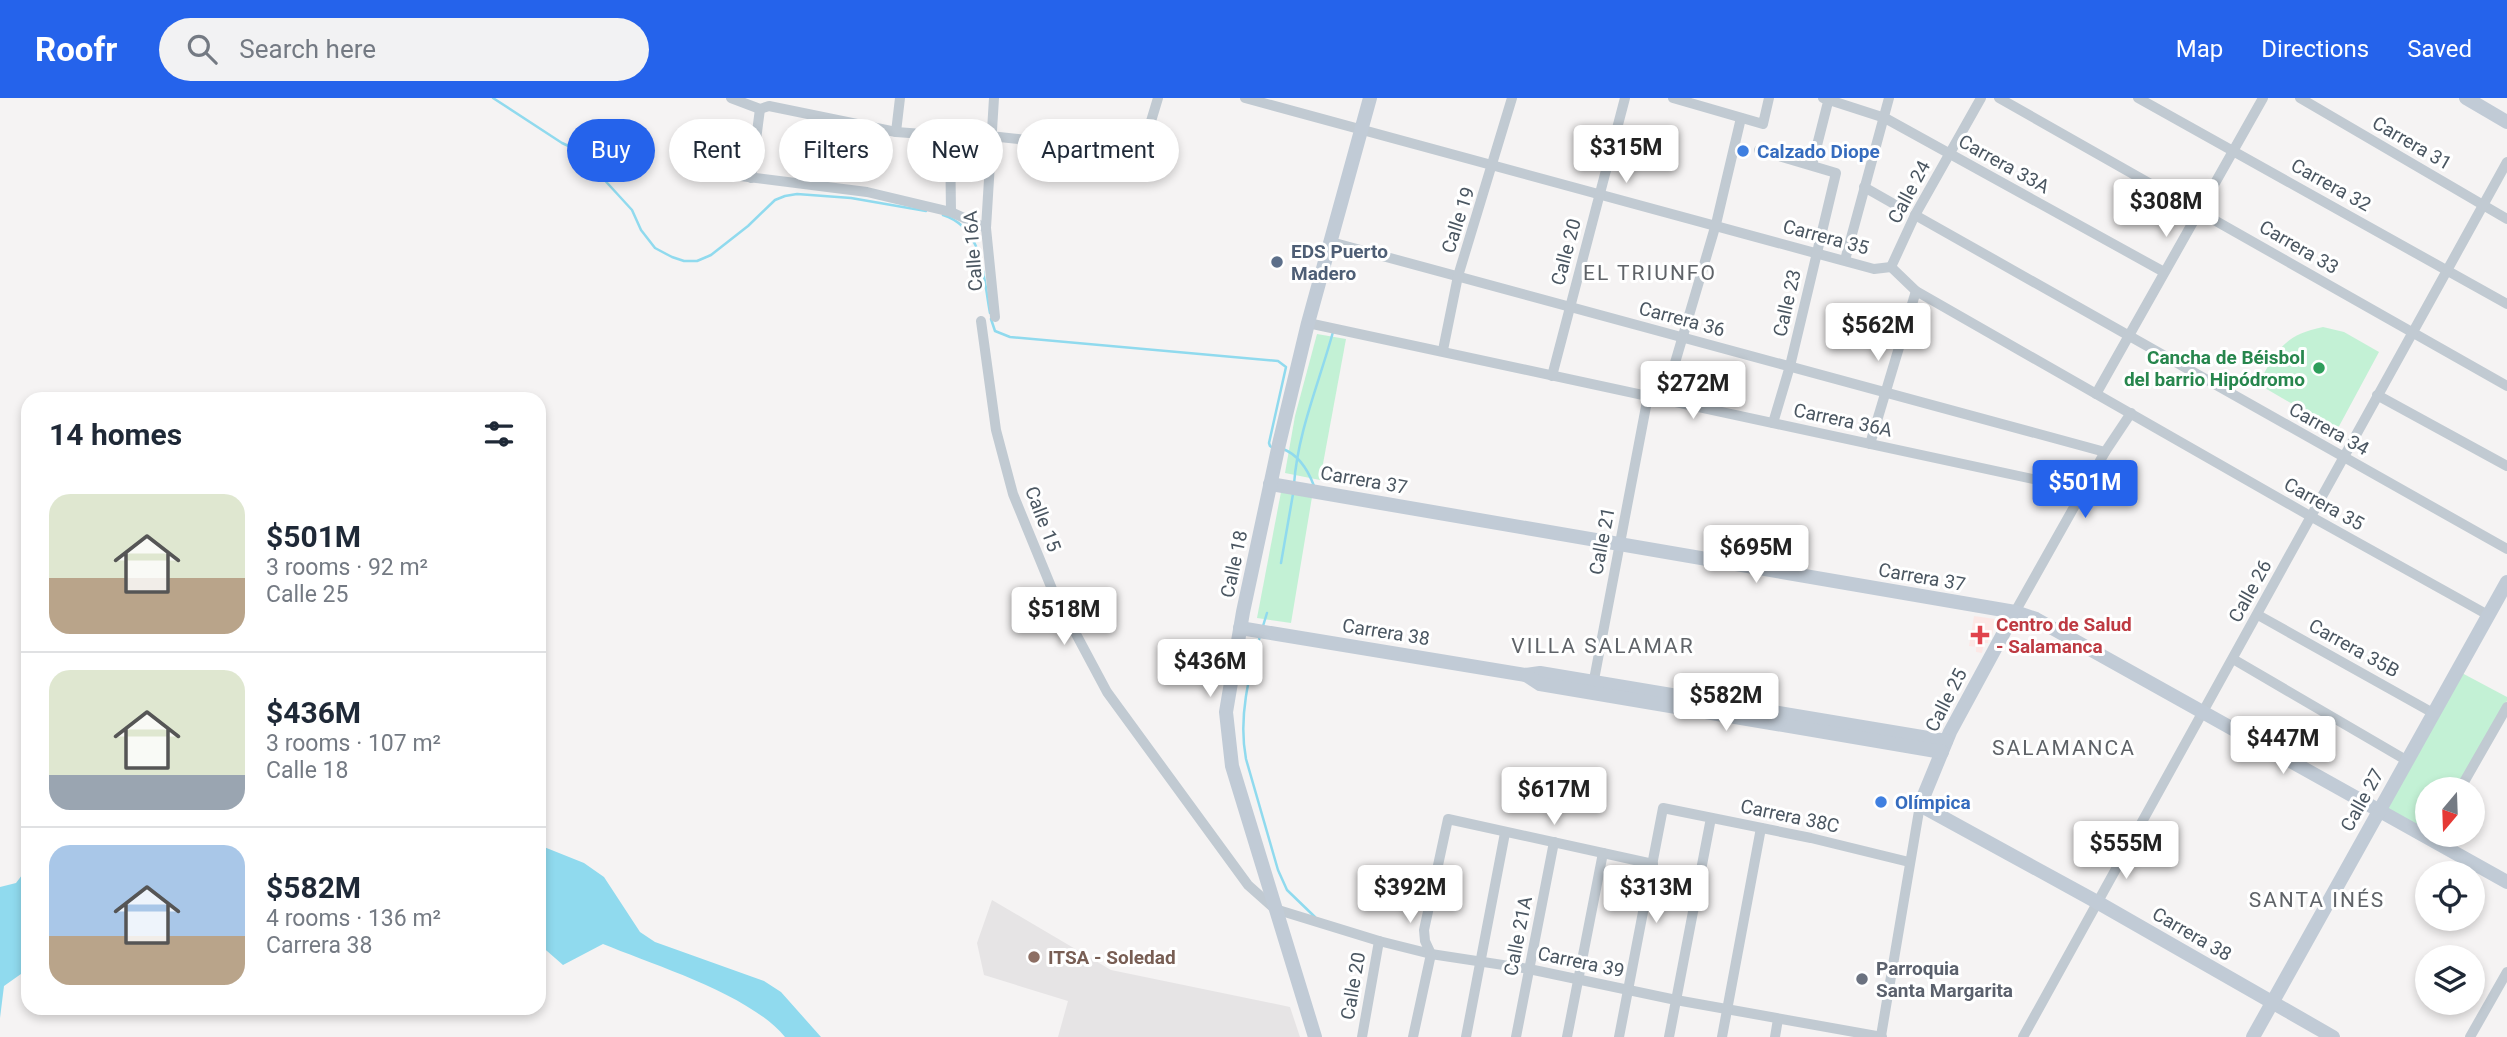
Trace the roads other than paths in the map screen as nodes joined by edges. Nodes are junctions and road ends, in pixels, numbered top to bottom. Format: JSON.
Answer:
{"nodes":[{"id":1,"x":731,"y":98,"type":"edge"},
{"id":2,"x":900,"y":98,"type":"edge"},
{"id":3,"x":994,"y":98,"type":"edge"},
{"id":4,"x":1158,"y":98,"type":"edge"},
{"id":5,"x":1245,"y":98,"type":"edge"},
{"id":6,"x":1370,"y":98,"type":"edge"},
{"id":7,"x":1513,"y":98,"type":"edge"},
{"id":8,"x":1625,"y":98,"type":"edge"},
{"id":9,"x":1673,"y":98,"type":"edge"},
{"id":10,"x":1769,"y":98,"type":"edge"},
{"id":11,"x":1889,"y":98,"type":"edge"},
{"id":12,"x":1981,"y":98,"type":"edge"},
{"id":13,"x":1999,"y":98,"type":"edge"},
{"id":14,"x":2138,"y":98,"type":"edge"},
{"id":15,"x":2263,"y":98,"type":"edge"},
{"id":16,"x":2300,"y":98,"type":"edge"},
{"id":17,"x":2466,"y":98,"type":"edge"},
{"id":18,"x":1827,"y":99,"type":"edge"},
{"id":19,"x":766,"y":104,"type":"edge"},
{"id":20,"x":1741,"y":118,"type":"junction"},
{"id":21,"x":1885,"y":118,"type":"junction"},
{"id":22,"x":992,"y":119,"type":"edge"},
{"id":23,"x":2507,"y":122,"type":"edge"},
{"id":24,"x":1362,"y":129,"type":"junction"},
{"id":25,"x":896,"y":132,"type":"junction"},
{"id":26,"x":907,"y":133,"type":"edge"},
{"id":27,"x":1003,"y":137,"type":"edge"},
{"id":28,"x":1759,"y":150,"type":"dead end"},
{"id":29,"x":2234,"y":151,"type":"junction"},
{"id":30,"x":1949,"y":154,"type":"junction"},
{"id":31,"x":2507,"y":162,"type":"edge"},
{"id":32,"x":1812,"y":165,"type":"junction"},
{"id":33,"x":1494,"y":166,"type":"junction"},
{"id":34,"x":765,"y":180,"type":"edge"},
{"id":35,"x":951,"y":182,"type":"edge"},
{"id":36,"x":988,"y":182,"type":"edge"},
{"id":37,"x":1864,"y":187,"type":"junction"},
{"id":38,"x":1600,"y":194,"type":"junction"},
{"id":39,"x":2482,"y":205,"type":"junction"},
{"id":40,"x":1901,"y":208,"type":"dead end"},
{"id":41,"x":2200,"y":210,"type":"junction"},
{"id":42,"x":951,"y":212,"type":"junction"},
{"id":43,"x":1915,"y":215,"type":"junction"},
{"id":44,"x":2507,"y":219,"type":"edge"},
{"id":45,"x":1716,"y":224,"type":"junction"},
{"id":46,"x":986,"y":228,"type":"junction"},
{"id":47,"x":1331,"y":242,"type":"junction"},
{"id":48,"x":1816,"y":253,"type":"junction"},
{"id":49,"x":1844,"y":260,"type":"junction"},
{"id":50,"x":1891,"y":267,"type":"junction"},
{"id":51,"x":2447,"y":271,"type":"junction"},
{"id":52,"x":2164,"y":272,"type":"junction"},
{"id":53,"x":1458,"y":276,"type":"junction"},
{"id":54,"x":1916,"y":291,"type":"junction"},
{"id":55,"x":2507,"y":304,"type":"edge"},
{"id":56,"x":1569,"y":306,"type":"junction"},
{"id":57,"x":995,"y":317,"type":"dead end"},
{"id":58,"x":981,"y":321,"type":"dead end"},
{"id":59,"x":1308,"y":323,"type":"junction"},
{"id":60,"x":2412,"y":332,"type":"junction"},
{"id":61,"x":2128,"y":336,"type":"junction"},
{"id":62,"x":1682,"y":337,"type":"junction"},
{"id":63,"x":1446,"y":352,"type":"junction"},
{"id":64,"x":1790,"y":366,"type":"junction"},
{"id":65,"x":1552,"y":376,"type":"junction"},
{"id":66,"x":2507,"y":386,"type":"edge"},
{"id":67,"x":1884,"y":392,"type":"junction"},
{"id":68,"x":2096,"y":394,"type":"junction"},
{"id":69,"x":2377,"y":395,"type":"junction"},
{"id":70,"x":1648,"y":396,"type":"junction"},
{"id":71,"x":1664,"y":400,"type":"junction"},
{"id":72,"x":2131,"y":413,"type":"junction"},
{"id":73,"x":1773,"y":423,"type":"junction"},
{"id":74,"x":1870,"y":444,"type":"junction"},
{"id":75,"x":2105,"y":452,"type":"junction"},
{"id":76,"x":2343,"y":456,"type":"junction"},
{"id":77,"x":2507,"y":466,"type":"edge"},
{"id":78,"x":1270,"y":484,"type":"junction"},
{"id":79,"x":2084,"y":490,"type":"junction"},
{"id":80,"x":2310,"y":516,"type":"junction"},
{"id":81,"x":1619,"y":544,"type":"junction"},
{"id":82,"x":2507,"y":549,"type":"edge"},
{"id":83,"x":2507,"y":582,"type":"edge"},
{"id":84,"x":2502,"y":602,"type":"edge"},
{"id":85,"x":2015,"y":612,"type":"junction"},
{"id":86,"x":2258,"y":615,"type":"junction"},
{"id":87,"x":2488,"y":615,"type":"junction"},
{"id":88,"x":1240,"y":628,"type":"junction"},
{"id":89,"x":2233,"y":659,"type":"junction"},
{"id":90,"x":1593,"y":687,"type":"junction"},
{"id":91,"x":2507,"y":708,"type":"edge"},
{"id":92,"x":2204,"y":712,"type":"junction"},
{"id":93,"x":2433,"y":713,"type":"junction"},
{"id":94,"x":1944,"y":747,"type":"junction"},
{"id":95,"x":2406,"y":760,"type":"junction"},
{"id":96,"x":2467,"y":777,"type":"edge"},
{"id":97,"x":1920,"y":805,"type":"junction"},
{"id":98,"x":2379,"y":810,"type":"junction"},
{"id":99,"x":1711,"y":818,"type":"junction"},
{"id":100,"x":1761,"y":828,"type":"junction"},
{"id":101,"x":2415,"y":828,"type":"edge"},
{"id":102,"x":1505,"y":833,"type":"junction"},
{"id":103,"x":1554,"y":842,"type":"junction"},
{"id":104,"x":2449,"y":847,"type":"edge"},
{"id":105,"x":1603,"y":853,"type":"junction"},
{"id":106,"x":1909,"y":862,"type":"junction"},
{"id":107,"x":1653,"y":864,"type":"junction"},
{"id":108,"x":2507,"y":882,"type":"edge"},
{"id":109,"x":2097,"y":902,"type":"junction"},
{"id":110,"x":1275,"y":909,"type":"junction"},
{"id":111,"x":1379,"y":941,"type":"junction"},
{"id":112,"x":1431,"y":954,"type":"junction"},
{"id":113,"x":1480,"y":961,"type":"junction"},
{"id":114,"x":1529,"y":969,"type":"junction"},
{"id":115,"x":2507,"y":972,"type":"edge"},
{"id":116,"x":1578,"y":979,"type":"junction"},
{"id":117,"x":1628,"y":990,"type":"junction"},
{"id":118,"x":1676,"y":1000,"type":"junction"},
{"id":119,"x":2271,"y":1002,"type":"junction"},
{"id":120,"x":1728,"y":1009,"type":"junction"},
{"id":121,"x":1778,"y":1019,"type":"junction"},
{"id":122,"x":1315,"y":1037,"type":"edge"},
{"id":123,"x":1362,"y":1037,"type":"edge"},
{"id":124,"x":1413,"y":1037,"type":"edge"},
{"id":125,"x":1466,"y":1037,"type":"edge"},
{"id":126,"x":1516,"y":1037,"type":"edge"},
{"id":127,"x":1567,"y":1037,"type":"edge"},
{"id":128,"x":1619,"y":1037,"type":"edge"},
{"id":129,"x":1669,"y":1037,"type":"edge"},
{"id":130,"x":1722,"y":1037,"type":"edge"},
{"id":131,"x":1775,"y":1037,"type":"edge"},
{"id":132,"x":1882,"y":1037,"type":"edge"},
{"id":133,"x":2024,"y":1037,"type":"edge"},
{"id":134,"x":2253,"y":1037,"type":"edge"},
{"id":135,"x":2333,"y":1037,"type":"edge"},
{"id":136,"x":2470,"y":1037,"type":"edge"}],
"edges":[{"from":1,"to":19,"type":"street"},
{"from":2,"to":25,"type":"street"},
{"from":3,"to":22,"type":"street","name":"Calle 16A"},
{"from":4,"to":27,"type":"street"},
{"from":5,"to":24,"type":"street","name":"Carrera 35"},
{"from":6,"to":24,"type":"street","name":"Calle 18"},
{"from":7,"to":33,"type":"street","name":"Calle 19"},
{"from":8,"to":38,"type":"street","name":"Calle 20"},
{"from":9,"to":20,"type":"street"},
{"from":10,"to":20,"type":"street"},
{"from":11,"to":21,"type":"street"},
{"from":12,"to":30,"type":"street","name":"Calle 24"},
{"from":13,"to":41,"type":"street","name":"Carrera 33"},
{"from":14,"to":29,"type":"street","name":"Carrera 32"},
{"from":15,"to":29,"type":"street"},
{"from":16,"to":39,"type":"street","name":"Carrera 31"},
{"from":17,"to":23,"type":"street"},
{"from":18,"to":21,"type":"street","name":"Carrera 33A"},
{"from":18,"to":32,"type":"street"},
{"from":19,"to":25,"type":"street"},
{"from":20,"to":45,"type":"street"},
{"from":21,"to":30,"type":"street","name":"Carrera 33A"},
{"from":21,"to":37,"type":"street"},
{"from":24,"to":33,"type":"street","name":"Carrera 35"},
{"from":24,"to":47,"type":"street","name":"Calle 18"},
{"from":25,"to":26,"type":"street"},
{"from":28,"to":32,"type":"street","name":"Calle 23"},
{"from":29,"to":41,"type":"street"},
{"from":29,"to":51,"type":"street","name":"Carrera 32"},
{"from":30,"to":43,"type":"street","name":"Calle 24"},
{"from":30,"to":52,"type":"street","name":"Carrera 33A"},
{"from":31,"to":39,"type":"street","name":"Calle 26"},
{"from":32,"to":48,"type":"street","name":"Calle 23"},
{"from":33,"to":38,"type":"street","name":"Carrera 35"},
{"from":33,"to":53,"type":"street","name":"Calle 19"},
{"from":34,"to":42,"type":"street"},
{"from":35,"to":42,"type":"street","name":"Calle 16A"},
{"from":36,"to":46,"type":"street","name":"Calle 16A"},
{"from":37,"to":40,"type":"street"},
{"from":37,"to":49,"type":"street"},
{"from":38,"to":45,"type":"street","name":"Carrera 35"},
{"from":38,"to":56,"type":"street","name":"Calle 20"},
{"from":39,"to":44,"type":"street","name":"Carrera 31"},
{"from":39,"to":51,"type":"street","name":"Calle 26"},
{"from":41,"to":52,"type":"street"},
{"from":41,"to":60,"type":"street","name":"Carrera 33"},
{"from":42,"to":46,"type":"street"},
{"from":43,"to":50,"type":"street","name":"Calle 24"},
{"from":43,"to":61,"type":"street","name":"Carrera 34"},
{"from":45,"to":48,"type":"street","name":"Carrera 35"},
{"from":45,"to":62,"type":"street"},
{"from":46,"to":57,"type":"street","name":"Calle 16A"},
{"from":47,"to":53,"type":"street","name":"Carrera 36"},
{"from":47,"to":59,"type":"street","name":"Calle 18"},
{"from":48,"to":49,"type":"street","name":"Carrera 35"},
{"from":48,"to":64,"type":"street","name":"Calle 23"},
{"from":49,"to":50,"type":"street","name":"Carrera 35"},
{"from":50,"to":54,"type":"street","name":"Carrera 35"},
{"from":51,"to":55,"type":"street","name":"Carrera 32"},
{"from":51,"to":60,"type":"street","name":"Calle 26"},
{"from":52,"to":61,"type":"street"},
{"from":53,"to":56,"type":"street","name":"Carrera 36"},
{"from":53,"to":63,"type":"street","name":"Calle 19"},
{"from":54,"to":67,"type":"street"},
{"from":54,"to":68,"type":"street","name":"Carrera 35"},
{"from":56,"to":62,"type":"street","name":"Carrera 36"},
{"from":56,"to":65,"type":"street","name":"Calle 20"},
{"from":58,"to":110,"type":"street","name":"Calle 15"},
{"from":59,"to":63,"type":"street","name":"Carrera 36A"},
{"from":59,"to":78,"type":"street","name":"Calle 18"},
{"from":60,"to":66,"type":"street","name":"Carrera 33"},
{"from":60,"to":69,"type":"street","name":"Calle 26"},
{"from":61,"to":68,"type":"street"},
{"from":61,"to":76,"type":"street","name":"Carrera 34"},
{"from":62,"to":64,"type":"street","name":"Carrera 36"},
{"from":62,"to":71,"type":"street"},
{"from":63,"to":65,"type":"street","name":"Carrera 36A"},
{"from":64,"to":67,"type":"street","name":"Carrera 36"},
{"from":64,"to":73,"type":"street","name":"Calle 23"},
{"from":65,"to":70,"type":"street","name":"Carrera 36A"},
{"from":67,"to":74,"type":"street"},
{"from":67,"to":75,"type":"street","name":"Carrera 36"},
{"from":68,"to":72,"type":"street","name":"Carrera 35"},
{"from":69,"to":76,"type":"street","name":"Calle 26"},
{"from":69,"to":77,"type":"street"},
{"from":70,"to":71,"type":"street","name":"Carrera 36A"},
{"from":70,"to":81,"type":"street","name":"Calle 21"},
{"from":71,"to":73,"type":"street","name":"Carrera 36A"},
{"from":72,"to":75,"type":"street","name":"Calle 25"},
{"from":72,"to":80,"type":"street","name":"Carrera 35"},
{"from":73,"to":74,"type":"street","name":"Carrera 36A"},
{"from":74,"to":79,"type":"street","name":"Carrera 36A"},
{"from":75,"to":79,"type":"street","name":"Calle 25"},
{"from":76,"to":80,"type":"street","name":"Calle 26"},
{"from":76,"to":82,"type":"street","name":"Carrera 34"},
{"from":78,"to":81,"type":"street","name":"Carrera 37"},
{"from":78,"to":88,"type":"street","name":"Calle 18"},
{"from":79,"to":85,"type":"street","name":"Calle 25"},
{"from":80,"to":86,"type":"street","name":"Calle 26"},
{"from":80,"to":87,"type":"street","name":"Carrera 35"},
{"from":81,"to":85,"type":"street","name":"Carrera 37"},
{"from":81,"to":90,"type":"street","name":"Calle 21"},
{"from":83,"to":84,"type":"street","name":"Calle 27"},
{"from":84,"to":87,"type":"street","name":"Calle 27"},
{"from":85,"to":92,"type":"street","name":"Carrera 37"},
{"from":85,"to":94,"type":"street","name":"Calle 25"},
{"from":86,"to":89,"type":"street","name":"Calle 26"},
{"from":86,"to":93,"type":"street","name":"Carrera 35B"},
{"from":87,"to":93,"type":"street","name":"Calle 27"},
{"from":88,"to":90,"type":"street","name":"Carrera 38"},
{"from":88,"to":110,"type":"street","name":"Calle 18"},
{"from":89,"to":92,"type":"street","name":"Calle 26"},
{"from":89,"to":95,"type":"street"},
{"from":90,"to":94,"type":"street","name":"Carrera 38"},
{"from":91,"to":96,"type":"street"},
{"from":92,"to":98,"type":"street","name":"Carrera 37"},
{"from":92,"to":109,"type":"street","name":"Calle 26"},
{"from":93,"to":95,"type":"street","name":"Calle 27"},
{"from":94,"to":97,"type":"street","name":"Calle 25"},
{"from":95,"to":98,"type":"street","name":"Calle 27"},
{"from":97,"to":106,"type":"street","name":"Calle 25"},
{"from":97,"to":109,"type":"street","name":"Carrera 38"},
{"from":98,"to":101,"type":"street","name":"Carrera 37"},
{"from":98,"to":119,"type":"street","name":"Calle 27"},
{"from":99,"to":100,"type":"street","name":"Carrera 38C"},
{"from":99,"to":107,"type":"street","name":"Carrera 38C"},
{"from":99,"to":118,"type":"street"},
{"from":100,"to":106,"type":"street","name":"Carrera 38C"},
{"from":100,"to":120,"type":"street"},
{"from":102,"to":103,"type":"street"},
{"from":102,"to":112,"type":"street"},
{"from":102,"to":113,"type":"street"},
{"from":103,"to":105,"type":"street"},
{"from":103,"to":114,"type":"street","name":"Calle 21A"},
{"from":104,"to":108,"type":"street","name":"Carrera 37"},
{"from":105,"to":107,"type":"street"},
{"from":105,"to":116,"type":"street"},
{"from":106,"to":132,"type":"street","name":"Calle 25"},
{"from":107,"to":117,"type":"street"},
{"from":109,"to":119,"type":"street","name":"Carrera 38"},
{"from":109,"to":133,"type":"street","name":"Calle 26"},
{"from":110,"to":111,"type":"street","name":"Carrera 39"},
{"from":110,"to":122,"type":"street","name":"Calle 18"},
{"from":111,"to":112,"type":"street","name":"Carrera 39"},
{"from":111,"to":123,"type":"street","name":"Calle 20"},
{"from":112,"to":113,"type":"street","name":"Carrera 39"},
{"from":112,"to":124,"type":"street"},
{"from":113,"to":114,"type":"street","name":"Carrera 39"},
{"from":113,"to":125,"type":"street"},
{"from":114,"to":116,"type":"street","name":"Carrera 39"},
{"from":114,"to":126,"type":"street","name":"Calle 21A"},
{"from":115,"to":136,"type":"street"},
{"from":116,"to":117,"type":"street","name":"Carrera 39"},
{"from":116,"to":127,"type":"street"},
{"from":117,"to":118,"type":"street","name":"Carrera 39"},
{"from":117,"to":128,"type":"street"},
{"from":118,"to":120,"type":"street","name":"Carrera 39"},
{"from":118,"to":129,"type":"street"},
{"from":119,"to":134,"type":"street","name":"Calle 27"},
{"from":119,"to":135,"type":"street","name":"Carrera 38"},
{"from":120,"to":121,"type":"street","name":"Carrera 39"},
{"from":120,"to":130,"type":"street"},
{"from":121,"to":131,"type":"street"},
{"from":121,"to":132,"type":"street","name":"Carrera 39"}]}
